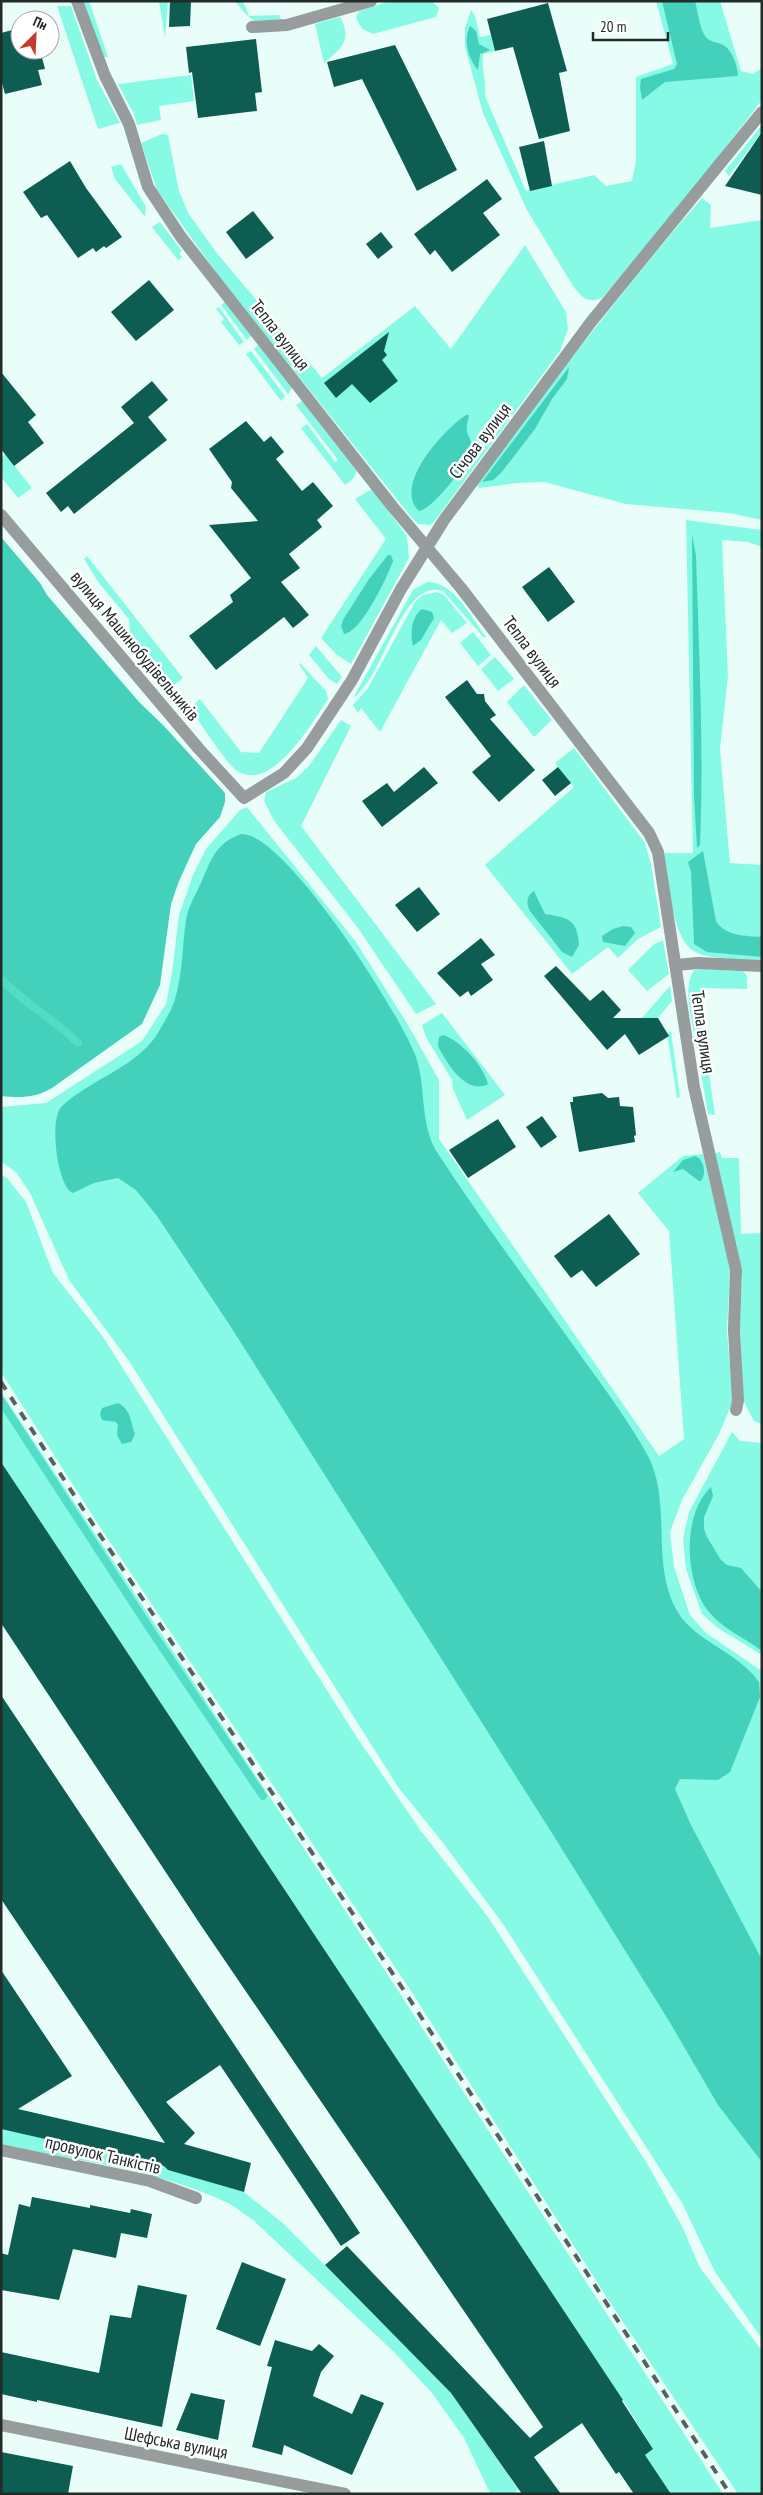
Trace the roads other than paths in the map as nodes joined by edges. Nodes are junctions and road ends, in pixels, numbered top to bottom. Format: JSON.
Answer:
{"nodes":[{"id":1,"x":77,"y":1,"type":"edge"},
{"id":2,"x":371,"y":1,"type":"edge"},
{"id":3,"x":252,"y":27,"type":"dead end"},
{"id":4,"x":762,"y":112,"type":"edge"},
{"id":5,"x":1,"y":515,"type":"edge"},
{"id":6,"x":426,"y":548,"type":"junction"},
{"id":7,"x":244,"y":798,"type":"joint"},
{"id":8,"x":676,"y":966,"type":"junction"},
{"id":9,"x":762,"y":966,"type":"edge"},
{"id":10,"x":736,"y":1410,"type":"dead end"},
{"id":11,"x":1,"y":2150,"type":"edge"},
{"id":12,"x":196,"y":2198,"type":"dead end"},
{"id":13,"x":1,"y":2425,"type":"edge"},
{"id":14,"x":345,"y":2494,"type":"edge"}],
"edges":[{"from":1,"to":6,"type":"street","name":"Тепла вулиця"},
{"from":2,"to":3,"type":"street"},
{"from":4,"to":6,"type":"street","name":"Січова вулиця"},
{"from":5,"to":7,"type":"street","name":"вулиця Машинобудівельників"},
{"from":6,"to":7,"type":"street","name":"Січова вулиця"},
{"from":6,"to":8,"type":"street","name":"Тепла вулиця"},
{"from":8,"to":9,"type":"street"},
{"from":8,"to":10,"type":"street","name":"Тепла вулиця"},
{"from":11,"to":12,"type":"street","name":"провулок Танкістів"},
{"from":13,"to":14,"type":"street","name":"Шефська вулиця"}]}
